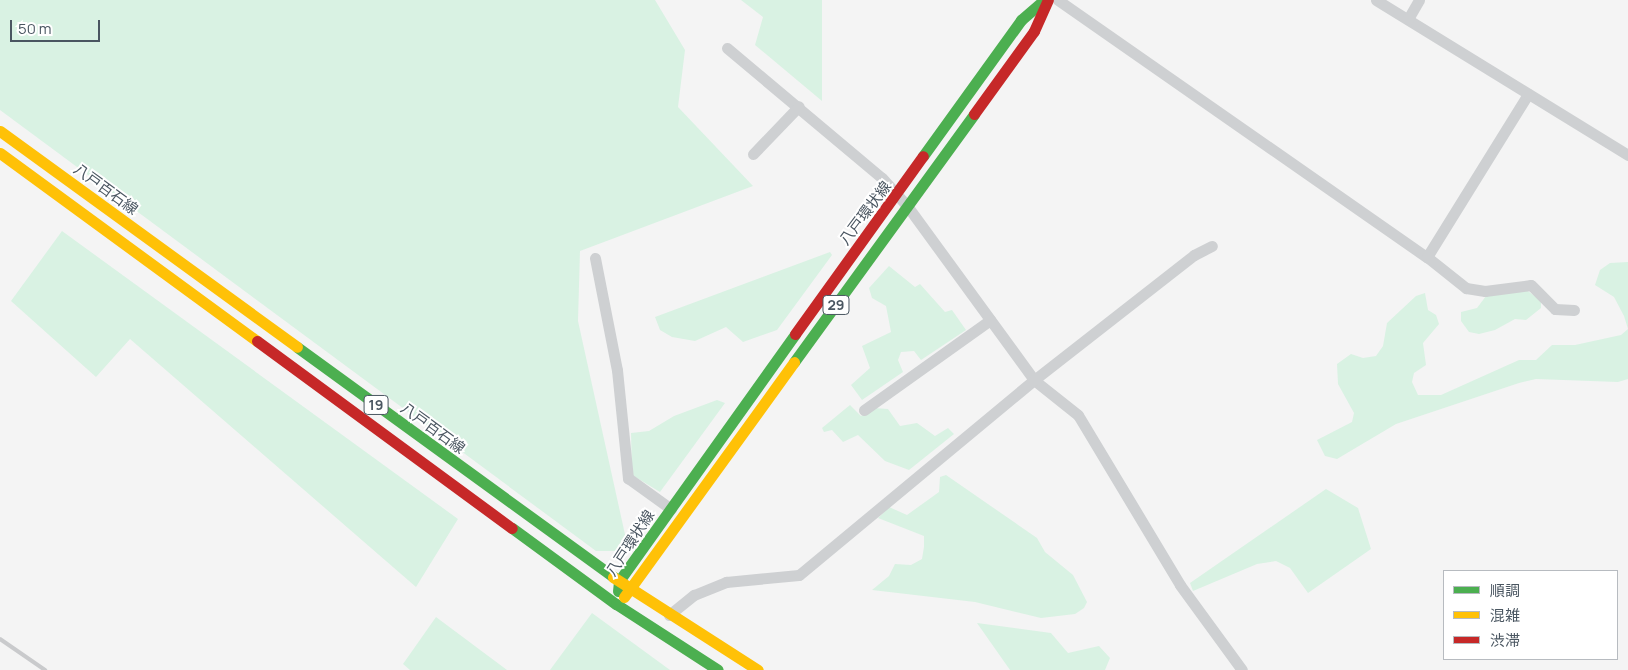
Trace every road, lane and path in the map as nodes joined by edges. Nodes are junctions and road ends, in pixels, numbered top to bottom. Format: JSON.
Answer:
{"nodes":[{"id":1,"x":1044,"y":0,"type":"edge"},
{"id":2,"x":1048,"y":0,"type":"edge"},
{"id":3,"x":1058,"y":0,"type":"edge"},
{"id":4,"x":1376,"y":0,"type":"edge"},
{"id":5,"x":1419,"y":0,"type":"edge"},
{"id":6,"x":1408,"y":19,"type":"junction"},
{"id":7,"x":727,"y":48,"type":"dead end"},
{"id":8,"x":1528,"y":94,"type":"junction"},
{"id":9,"x":799,"y":106,"type":"junction"},
{"id":10,"x":0,"y":131,"type":"edge"},
{"id":11,"x":0,"y":153,"type":"edge"},
{"id":12,"x":753,"y":154,"type":"dead end"},
{"id":13,"x":1628,"y":155,"type":"edge"},
{"id":14,"x":897,"y":195,"type":"junction"},
{"id":15,"x":908,"y":207,"type":"junction"},
{"id":16,"x":1212,"y":246,"type":"dead end"},
{"id":17,"x":1427,"y":257,"type":"junction"},
{"id":18,"x":594,"y":258,"type":"dead end"},
{"id":19,"x":1574,"y":310,"type":"dead end"},
{"id":20,"x":990,"y":320,"type":"junction"},
{"id":21,"x":1034,"y":380,"type":"junction"},
{"id":22,"x":864,"y":410,"type":"dead end"},
{"id":23,"x":671,"y":509,"type":"junction"},
{"id":24,"x":619,"y":582,"type":"junction"},
{"id":25,"x":632,"y":591,"type":"junction"},
{"id":26,"x":616,"y":604,"type":"junction"},
{"id":27,"x":669,"y":615,"type":"junction"},
{"id":28,"x":718,"y":670,"type":"edge"},
{"id":29,"x":758,"y":670,"type":"edge"},
{"id":30,"x":1242,"y":670,"type":"edge"}],
"edges":[{"from":1,"to":14,"type":"main road","name":"八戸環状線","number":"29"},
{"from":2,"to":15,"type":"main road","name":"八戸環状線","number":"29"},
{"from":3,"to":17,"type":"street"},
{"from":4,"to":6,"type":"street"},
{"from":5,"to":6,"type":"street"},
{"from":6,"to":8,"type":"street"},
{"from":7,"to":9,"type":"street"},
{"from":8,"to":13,"type":"street"},
{"from":8,"to":17,"type":"street"},
{"from":9,"to":12,"type":"street"},
{"from":9,"to":14,"type":"street"},
{"from":10,"to":24,"type":"main road","name":"八戸百石線","number":"19"},
{"from":11,"to":26,"type":"main road","number":"19"},
{"from":14,"to":15,"type":"street"},
{"from":14,"to":23,"type":"main road","name":"八戸環状線","number":"29"},
{"from":15,"to":20,"type":"street"},
{"from":15,"to":25,"type":"main road","name":"八戸環状線","number":"29"},
{"from":16,"to":21,"type":"street"},
{"from":17,"to":19,"type":"street"},
{"from":18,"to":23,"type":"street"},
{"from":20,"to":21,"type":"street"},
{"from":20,"to":22,"type":"street"},
{"from":21,"to":27,"type":"street"},
{"from":21,"to":30,"type":"street"},
{"from":23,"to":24,"type":"main road","name":"八戸環状線","number":"29"},
{"from":24,"to":25,"type":"main road","name":"八戸百石線","number":"19"},
{"from":24,"to":26,"type":"main road","name":"八戸環状線","number":"29"},
{"from":25,"to":26,"type":"main road","name":"八戸環状線","number":"29"},
{"from":25,"to":27,"type":"main road","name":"八戸百石線","number":"19"},
{"from":26,"to":28,"type":"main road","number":"19"},
{"from":27,"to":29,"type":"main road","name":"八戸百石線","number":"19"}]}
